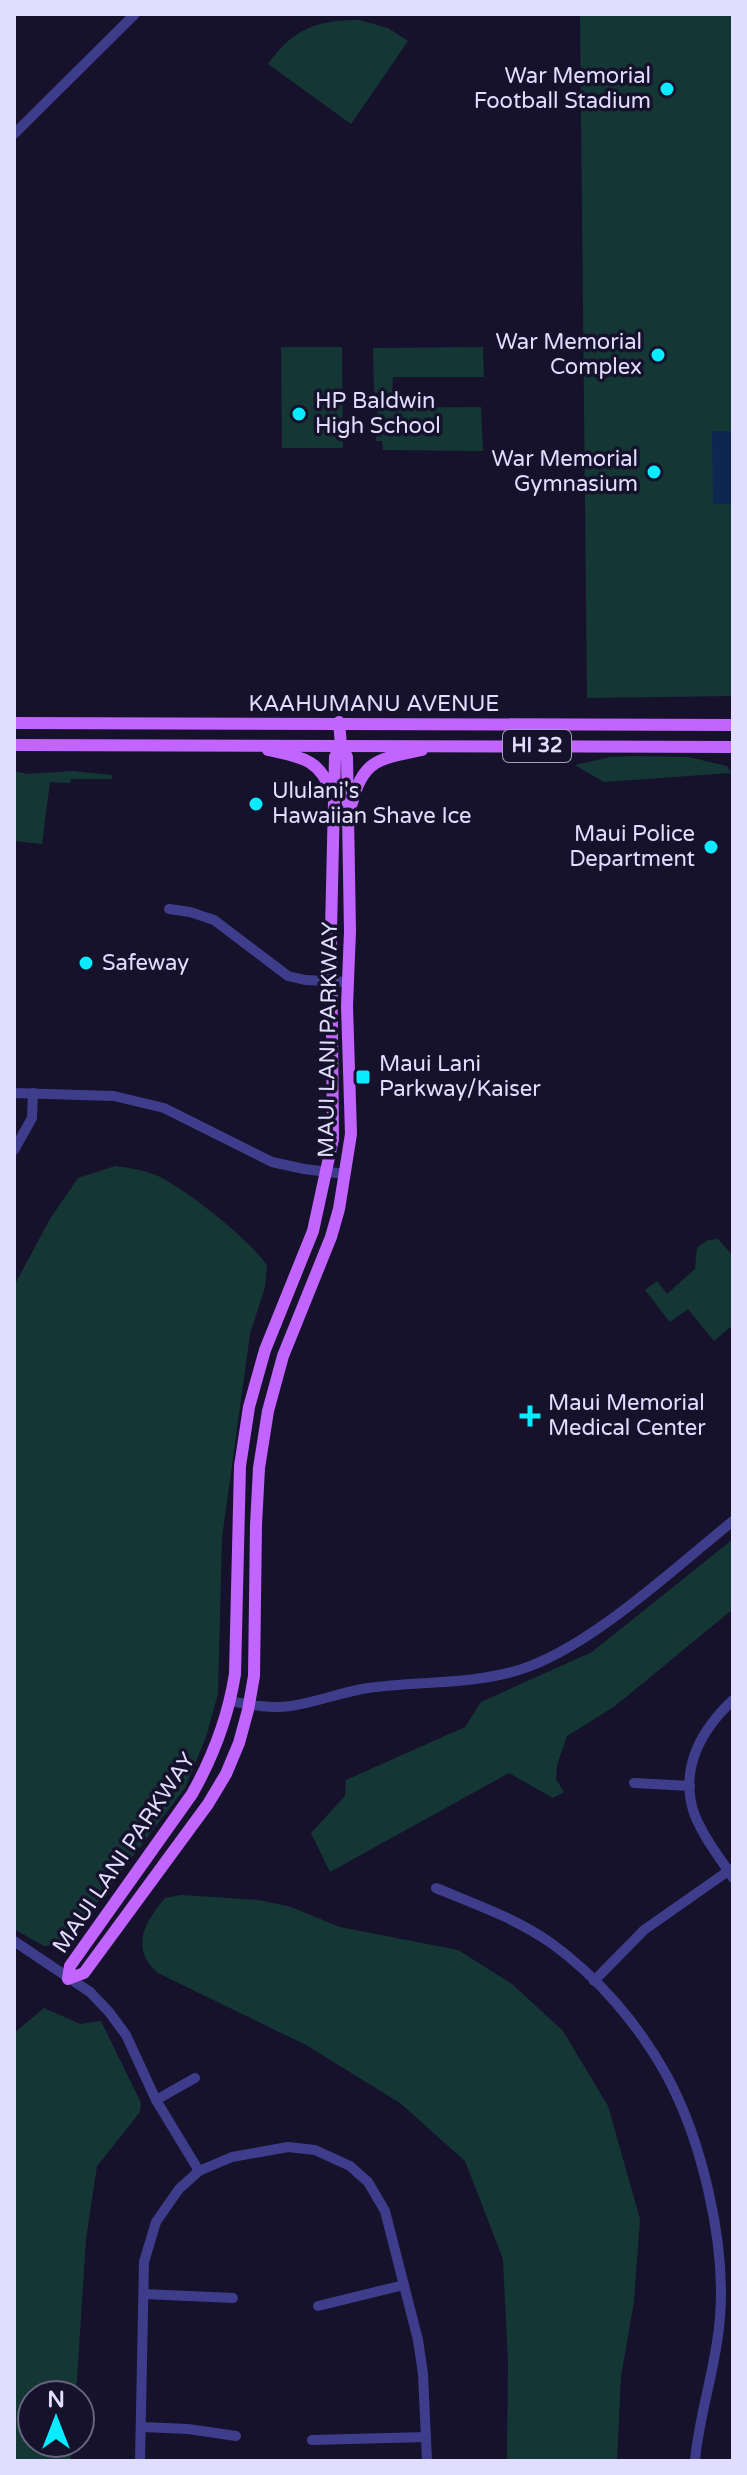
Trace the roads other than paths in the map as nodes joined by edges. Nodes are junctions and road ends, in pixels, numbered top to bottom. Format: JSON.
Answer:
{"nodes":[{"id":1,"x":135,"y":14,"type":"edge"},
{"id":2,"x":14,"y":134,"type":"edge"},
{"id":3,"x":339,"y":722,"type":"junction"},
{"id":4,"x":14,"y":723,"type":"edge"},
{"id":5,"x":733,"y":725,"type":"edge"},
{"id":6,"x":14,"y":745,"type":"edge"},
{"id":7,"x":245,"y":745,"type":"junction"},
{"id":8,"x":341,"y":745,"type":"junction"},
{"id":9,"x":446,"y":745,"type":"junction"},
{"id":10,"x":733,"y":747,"type":"edge"},
{"id":11,"x":334,"y":801,"type":"junction"},
{"id":12,"x":348,"y":818,"type":"junction"},
{"id":13,"x":169,"y":909,"type":"dead end"},
{"id":14,"x":332,"y":982,"type":"junction"},
{"id":15,"x":348,"y":982,"type":"junction"},
{"id":16,"x":14,"y":1093,"type":"edge"},
{"id":17,"x":33,"y":1093,"type":"junction"},
{"id":18,"x":14,"y":1150,"type":"edge"},
{"id":19,"x":327,"y":1172,"type":"junction"},
{"id":20,"x":345,"y":1174,"type":"junction"},
{"id":21,"x":733,"y":1521,"type":"edge"},
{"id":22,"x":733,"y":1700,"type":"edge"},
{"id":23,"x":230,"y":1701,"type":"junction"},
{"id":24,"x":249,"y":1704,"type":"junction"},
{"id":25,"x":634,"y":1783,"type":"dead end"},
{"id":26,"x":690,"y":1786,"type":"junction"},
{"id":27,"x":731,"y":1872,"type":"edge"},
{"id":28,"x":436,"y":1888,"type":"dead end"},
{"id":29,"x":14,"y":1941,"type":"edge"},
{"id":30,"x":68,"y":1979,"type":"junction"},
{"id":31,"x":594,"y":1981,"type":"junction"},
{"id":32,"x":195,"y":2078,"type":"dead end"},
{"id":33,"x":156,"y":2100,"type":"junction"},
{"id":34,"x":199,"y":2171,"type":"junction"},
{"id":35,"x":404,"y":2285,"type":"junction"},
{"id":36,"x":144,"y":2294,"type":"junction"},
{"id":37,"x":233,"y":2298,"type":"dead end"},
{"id":38,"x":318,"y":2306,"type":"dead end"},
{"id":39,"x":142,"y":2427,"type":"junction"},
{"id":40,"x":236,"y":2436,"type":"dead end"},
{"id":41,"x":426,"y":2437,"type":"junction"},
{"id":42,"x":312,"y":2440,"type":"dead end"},
{"id":43,"x":140,"y":2461,"type":"edge"},
{"id":44,"x":427,"y":2461,"type":"edge"},
{"id":45,"x":695,"y":2461,"type":"edge"}],
"edges":[{"from":1,"to":2,"type":"street"},
{"from":3,"to":4,"type":"main road","name":"KAAHUMANU AVENUE","number":"HI 32"},
{"from":3,"to":5,"type":"main road","name":"KAAHUMANU AVENUE","number":"HI 32"},
{"from":3,"to":8,"type":"main road","name":"MAUI LANI PARKWAY"},
{"from":6,"to":7,"type":"main road","name":"KAAHUMANU AVENUE","number":"HI 32"},
{"from":7,"to":8,"type":"main road","name":"KAAHUMANU AVENUE","number":"HI 32"},
{"from":7,"to":11,"type":"main road"},
{"from":8,"to":9,"type":"main road","name":"KAAHUMANU AVENUE","number":"HI 32"},
{"from":8,"to":11,"type":"main road","name":"MAUI LANI PARKWAY"},
{"from":8,"to":12,"type":"main road","name":"MAUI LANI PARKWAY"},
{"from":9,"to":10,"type":"main road","name":"KAAHUMANU AVENUE","number":"HI 32"},
{"from":9,"to":12,"type":"main road"},
{"from":11,"to":14,"type":"main road","name":"MAUI LANI PARKWAY"},
{"from":12,"to":15,"type":"main road","name":"MAUI LANI PARKWAY"},
{"from":13,"to":14,"type":"street"},
{"from":14,"to":15,"type":"street"},
{"from":14,"to":19,"type":"main road","name":"MAUI LANI PARKWAY"},
{"from":15,"to":20,"type":"main road","name":"MAUI LANI PARKWAY"},
{"from":16,"to":17,"type":"street"},
{"from":17,"to":18,"type":"street"},
{"from":17,"to":19,"type":"street"},
{"from":19,"to":20,"type":"street"},
{"from":19,"to":23,"type":"main road","name":"MAUI LANI PARKWAY"},
{"from":20,"to":24,"type":"main road","name":"MAUI LANI PARKWAY"},
{"from":21,"to":24,"type":"street"},
{"from":22,"to":26,"type":"street"},
{"from":23,"to":24,"type":"street"},
{"from":23,"to":30,"type":"main road","name":"MAUI LANI PARKWAY"},
{"from":24,"to":30,"type":"main road","name":"MAUI LANI PARKWAY"},
{"from":25,"to":26,"type":"street"},
{"from":26,"to":27,"type":"street"},
{"from":27,"to":31,"type":"street"},
{"from":28,"to":31,"type":"street"},
{"from":29,"to":30,"type":"street"},
{"from":30,"to":33,"type":"street"},
{"from":31,"to":45,"type":"street"},
{"from":32,"to":33,"type":"street"},
{"from":33,"to":34,"type":"street"},
{"from":34,"to":35,"type":"street"},
{"from":34,"to":36,"type":"street"},
{"from":35,"to":38,"type":"street"},
{"from":35,"to":41,"type":"street"},
{"from":36,"to":37,"type":"street"},
{"from":36,"to":39,"type":"street"},
{"from":39,"to":40,"type":"street"},
{"from":39,"to":43,"type":"street"},
{"from":41,"to":42,"type":"street"},
{"from":41,"to":44,"type":"street"}]}
